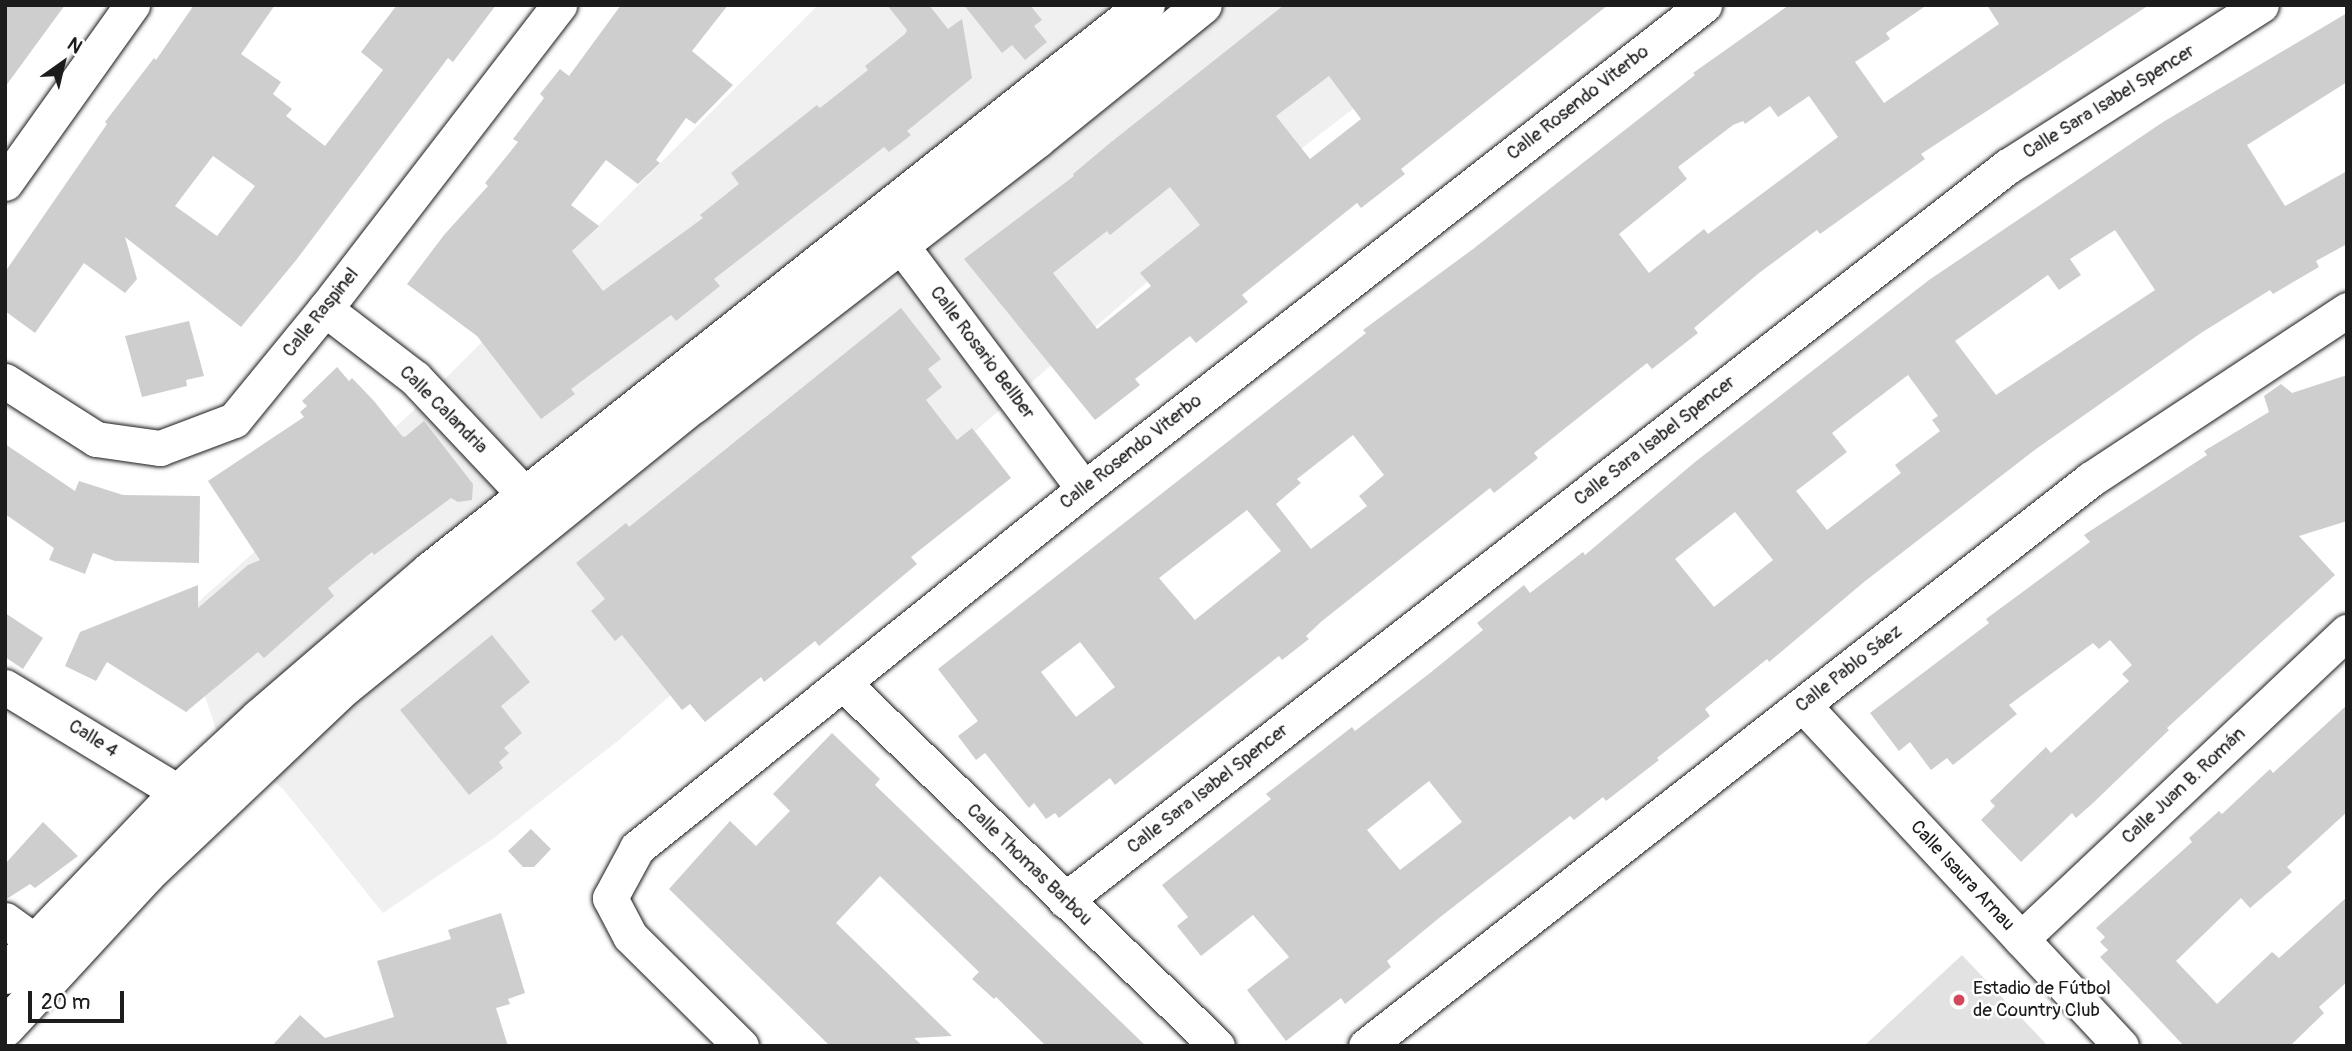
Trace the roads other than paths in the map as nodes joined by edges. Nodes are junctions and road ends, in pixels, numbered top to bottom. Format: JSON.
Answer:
{"nodes":[{"id":1,"x":132,"y":5,"type":"edge"},
{"id":2,"x":559,"y":5,"type":"edge"},
{"id":3,"x":1146,"y":5,"type":"edge"},
{"id":4,"x":1203,"y":5,"type":"edge"},
{"id":5,"x":1704,"y":5,"type":"edge"},
{"id":6,"x":2261,"y":5,"type":"edge"},
{"id":7,"x":5,"y":183,"type":"edge"},
{"id":8,"x":890,"y":232,"type":"junction"},
{"id":9,"x":325,"y":309,"type":"junction"},
{"id":10,"x":2347,"y":310,"type":"edge"},
{"id":11,"x":5,"y":381,"type":"edge"},
{"id":12,"x":1084,"y":489,"type":"junction"},
{"id":13,"x":539,"y":508,"type":"junction"},
{"id":14,"x":2347,"y":632,"type":"edge"},
{"id":15,"x":843,"y":683,"type":"junction"},
{"id":16,"x":5,"y":687,"type":"edge"},
{"id":17,"x":1802,"y":705,"type":"junction"},
{"id":18,"x":179,"y":793,"type":"junction"},
{"id":19,"x":1065,"y":900,"type":"junction"},
{"id":20,"x":20,"y":931,"type":"edge"},
{"id":21,"x":2021,"y":939,"type":"junction"},
{"id":22,"x":5,"y":975,"type":"edge"},
{"id":23,"x":5,"y":1028,"type":"edge"},
{"id":24,"x":741,"y":1046,"type":"edge"},
{"id":25,"x":1217,"y":1046,"type":"edge"},
{"id":26,"x":1366,"y":1046,"type":"edge"},
{"id":27,"x":2121,"y":1046,"type":"edge"}],
"edges":[{"from":1,"to":7,"type":"street"},
{"from":2,"to":9,"type":"street","name":"Calle Raspinel"},
{"from":3,"to":8,"type":"street"},
{"from":4,"to":8,"type":"street"},
{"from":5,"to":12,"type":"street","name":"Calle Rosendo Viterbo"},
{"from":6,"to":19,"type":"street","name":"Calle Sara Isabel Spencer"},
{"from":8,"to":12,"type":"street","name":"Calle Rosario Bellber"},
{"from":8,"to":13,"type":"street"},
{"from":9,"to":11,"type":"street","name":"Calle Raspinel"},
{"from":9,"to":13,"type":"street","name":"Calle Calandria"},
{"from":10,"to":17,"type":"street","name":"Calle Pablo Sáez"},
{"from":12,"to":15,"type":"street","name":"Calle Rosendo Viterbo"},
{"from":13,"to":18,"type":"street"},
{"from":13,"to":23,"type":"street"},
{"from":14,"to":21,"type":"street","name":"Calle Juan B. Román"},
{"from":15,"to":19,"type":"street","name":"Calle Thomas Barbou"},
{"from":15,"to":24,"type":"street","name":"Calle Rosendo Viterbo"},
{"from":16,"to":18,"type":"street","name":"Calle 4"},
{"from":17,"to":21,"type":"street","name":"Calle Isaura Arnau"},
{"from":17,"to":26,"type":"street","name":"Calle Pablo Sáez"},
{"from":18,"to":20,"type":"street"},
{"from":19,"to":25,"type":"street","name":"Calle Thomas Barbou"},
{"from":20,"to":22,"type":"street"},
{"from":21,"to":27,"type":"street","name":"Calle Isaura Arnau"}]}
